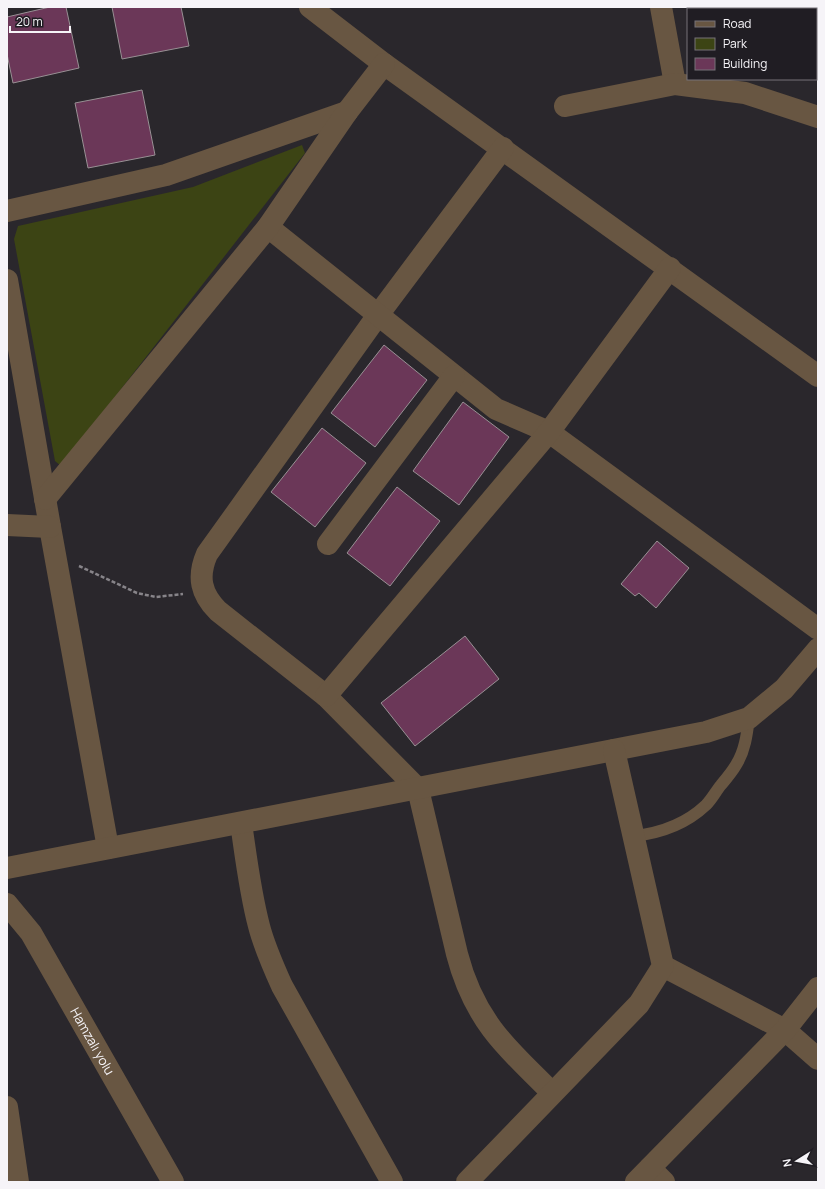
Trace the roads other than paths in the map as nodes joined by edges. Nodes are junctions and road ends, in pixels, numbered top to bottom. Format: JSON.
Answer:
{"nodes":[{"id":1,"x":310,"y":7,"type":"edge"},
{"id":2,"x":661,"y":7,"type":"edge"},
{"id":3,"x":384,"y":64,"type":"junction"},
{"id":4,"x":675,"y":84,"type":"junction"},
{"id":5,"x":565,"y":106,"type":"dead end"},
{"id":6,"x":347,"y":112,"type":"junction"},
{"id":7,"x":818,"y":117,"type":"edge"},
{"id":8,"x":503,"y":148,"type":"junction"},
{"id":9,"x":7,"y":211,"type":"edge"},
{"id":10,"x":268,"y":227,"type":"junction"},
{"id":11,"x":670,"y":268,"type":"junction"},
{"id":12,"x":7,"y":280,"type":"edge"},
{"id":13,"x":378,"y":315,"type":"junction"},
{"id":14,"x":816,"y":370,"type":"edge"},
{"id":15,"x":454,"y":376,"type":"junction"},
{"id":16,"x":549,"y":432,"type":"junction"},
{"id":17,"x":45,"y":499,"type":"junction"},
{"id":18,"x":7,"y":525,"type":"edge"},
{"id":19,"x":50,"y":527,"type":"junction"},
{"id":20,"x":328,"y":544,"type":"dead end"},
{"id":21,"x":818,"y":629,"type":"edge"},
{"id":22,"x":818,"y":649,"type":"edge"},
{"id":23,"x":326,"y":696,"type":"junction"},
{"id":24,"x":749,"y":718,"type":"junction"},
{"id":25,"x":614,"y":750,"type":"junction"},
{"id":26,"x":418,"y":789,"type":"junction"},
{"id":27,"x":241,"y":823,"type":"junction"},
{"id":28,"x":634,"y":836,"type":"junction"},
{"id":29,"x":108,"y":848,"type":"junction"},
{"id":30,"x":7,"y":868,"type":"edge"},
{"id":31,"x":7,"y":904,"type":"edge"},
{"id":32,"x":663,"y":966,"type":"junction"},
{"id":33,"x":818,"y":988,"type":"edge"},
{"id":34,"x":785,"y":1030,"type":"junction"},
{"id":35,"x":818,"y":1059,"type":"edge"},
{"id":36,"x":552,"y":1093,"type":"junction"},
{"id":37,"x":7,"y":1107,"type":"edge"},
{"id":38,"x":650,"y":1177,"type":"edge"},
{"id":39,"x":18,"y":1182,"type":"edge"},
{"id":40,"x":174,"y":1182,"type":"edge"},
{"id":41,"x":392,"y":1182,"type":"edge"},
{"id":42,"x":467,"y":1182,"type":"edge"}],
"edges":[{"from":1,"to":3,"type":"street"},
{"from":2,"to":4,"type":"street"},
{"from":3,"to":6,"type":"street"},
{"from":3,"to":8,"type":"street"},
{"from":4,"to":5,"type":"street"},
{"from":4,"to":7,"type":"street"},
{"from":6,"to":9,"type":"street"},
{"from":6,"to":10,"type":"street"},
{"from":8,"to":11,"type":"street"},
{"from":8,"to":13,"type":"street"},
{"from":10,"to":13,"type":"street"},
{"from":10,"to":17,"type":"street"},
{"from":11,"to":14,"type":"street"},
{"from":11,"to":16,"type":"street"},
{"from":12,"to":17,"type":"street"},
{"from":13,"to":15,"type":"street"},
{"from":13,"to":23,"type":"street"},
{"from":15,"to":16,"type":"street"},
{"from":15,"to":20,"type":"street"},
{"from":16,"to":21,"type":"street"},
{"from":16,"to":23,"type":"street"},
{"from":17,"to":19,"type":"street"},
{"from":18,"to":19,"type":"street"},
{"from":19,"to":29,"type":"street"},
{"from":22,"to":24,"type":"street"},
{"from":23,"to":26,"type":"street"},
{"from":24,"to":25,"type":"street"},
{"from":24,"to":28,"type":"lane"},
{"from":25,"to":26,"type":"street"},
{"from":25,"to":28,"type":"street"},
{"from":26,"to":27,"type":"street"},
{"from":26,"to":36,"type":"street"},
{"from":27,"to":29,"type":"street"},
{"from":27,"to":41,"type":"street"},
{"from":28,"to":32,"type":"street"},
{"from":29,"to":30,"type":"street"},
{"from":31,"to":40,"type":"street","name":"Hamzalı yolu"},
{"from":32,"to":34,"type":"street"},
{"from":32,"to":36,"type":"street"},
{"from":33,"to":34,"type":"street"},
{"from":34,"to":35,"type":"street"},
{"from":34,"to":38,"type":"street"},
{"from":36,"to":42,"type":"street"},
{"from":37,"to":39,"type":"street"}]}
